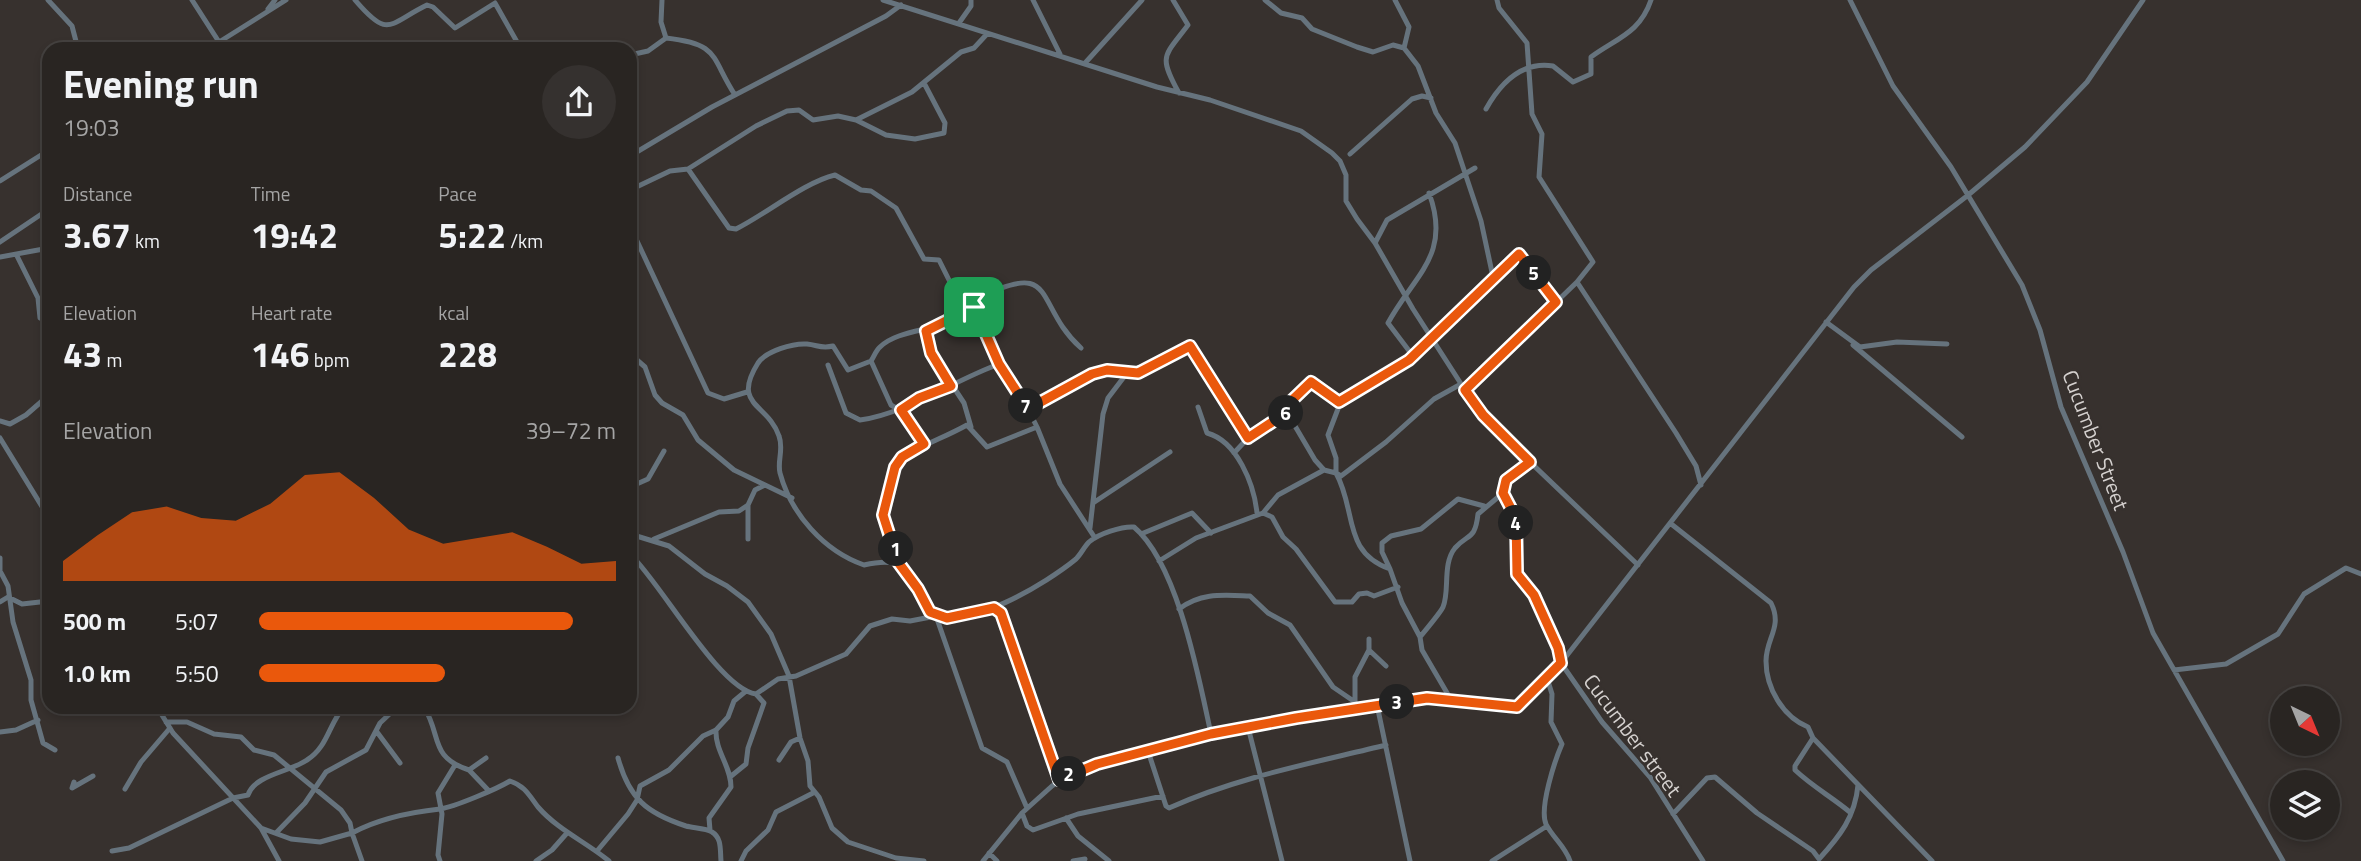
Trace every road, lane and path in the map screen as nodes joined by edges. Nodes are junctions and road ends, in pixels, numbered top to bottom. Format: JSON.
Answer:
{"nodes":[{"id":1,"x":48,"y":0,"type":"edge"},
{"id":2,"x":192,"y":0,"type":"edge"},
{"id":3,"x":275,"y":0,"type":"edge"},
{"id":4,"x":286,"y":0,"type":"edge"},
{"id":5,"x":355,"y":0,"type":"edge"},
{"id":6,"x":662,"y":0,"type":"edge"},
{"id":7,"x":883,"y":0,"type":"edge"},
{"id":8,"x":971,"y":0,"type":"edge"},
{"id":9,"x":1032,"y":0,"type":"edge"},
{"id":10,"x":1142,"y":0,"type":"edge"},
{"id":11,"x":1173,"y":0,"type":"edge"},
{"id":12,"x":1265,"y":0,"type":"edge"},
{"id":13,"x":1395,"y":0,"type":"edge"},
{"id":14,"x":1497,"y":0,"type":"edge"},
{"id":15,"x":1651,"y":0,"type":"edge"},
{"id":16,"x":1850,"y":0,"type":"edge"},
{"id":17,"x":2143,"y":0,"type":"edge"},
{"id":18,"x":901,"y":5,"type":"junction"},
{"id":19,"x":263,"y":14,"type":"junction"},
{"id":20,"x":959,"y":23,"type":"junction"},
{"id":21,"x":986,"y":34,"type":"junction"},
{"id":22,"x":666,"y":38,"type":"junction"},
{"id":23,"x":76,"y":42,"type":"edge"},
{"id":24,"x":219,"y":42,"type":"joint"},
{"id":25,"x":517,"y":42,"type":"edge"},
{"id":26,"x":1404,"y":48,"type":"junction"},
{"id":27,"x":637,"y":53,"type":"edge"},
{"id":28,"x":1060,"y":54,"type":"junction"},
{"id":29,"x":1086,"y":62,"type":"junction"},
{"id":30,"x":1529,"y":68,"type":"junction"},
{"id":31,"x":924,"y":83,"type":"junction"},
{"id":32,"x":1179,"y":94,"type":"junction"},
{"id":33,"x":735,"y":95,"type":"junction"},
{"id":34,"x":1431,"y":98,"type":"junction"},
{"id":35,"x":1486,"y":109,"type":"dead end"},
{"id":36,"x":856,"y":120,"type":"junction"},
{"id":37,"x":637,"y":152,"type":"edge"},
{"id":38,"x":42,"y":154,"type":"edge"},
{"id":39,"x":1350,"y":154,"type":"dead end"},
{"id":40,"x":1475,"y":168,"type":"dead end"},
{"id":41,"x":688,"y":169,"type":"junction"},
{"id":42,"x":1465,"y":173,"type":"junction"},
{"id":43,"x":0,"y":181,"type":"edge"},
{"id":44,"x":637,"y":187,"type":"edge"},
{"id":45,"x":1430,"y":193,"type":"junction"},
{"id":46,"x":1968,"y":196,"type":"junction"},
{"id":47,"x":42,"y":214,"type":"edge"},
{"id":48,"x":637,"y":241,"type":"edge"},
{"id":49,"x":0,"y":242,"type":"edge"},
{"id":50,"x":1375,"y":243,"type":"junction"},
{"id":51,"x":42,"y":249,"type":"edge"},
{"id":52,"x":16,"y":254,"type":"junction"},
{"id":53,"x":0,"y":257,"type":"edge"},
{"id":54,"x":1493,"y":278,"type":"junction"},
{"id":55,"x":1577,"y":282,"type":"junction"},
{"id":56,"x":1405,"y":297,"type":"junction"},
{"id":57,"x":1556,"y":302,"type":"junction"},
{"id":58,"x":974,"y":307,"type":"junction"},
{"id":59,"x":42,"y":319,"type":"edge"},
{"id":60,"x":1826,"y":322,"type":"junction"},
{"id":61,"x":926,"y":331,"type":"junction"},
{"id":62,"x":1432,"y":339,"type":"junction"},
{"id":63,"x":1947,"y":344,"type":"dead end"},
{"id":64,"x":1853,"y":345,"type":"junction"},
{"id":65,"x":1081,"y":348,"type":"dead end"},
{"id":66,"x":1413,"y":356,"type":"junction"},
{"id":67,"x":637,"y":360,"type":"edge"},
{"id":68,"x":871,"y":361,"type":"junction"},
{"id":69,"x":999,"y":364,"type":"junction"},
{"id":70,"x":828,"y":365,"type":"dead end"},
{"id":71,"x":1127,"y":373,"type":"junction"},
{"id":72,"x":1461,"y":384,"type":"junction"},
{"id":73,"x":951,"y":386,"type":"junction"},
{"id":74,"x":1465,"y":390,"type":"junction"},
{"id":75,"x":747,"y":392,"type":"junction"},
{"id":76,"x":40,"y":401,"type":"edge"},
{"id":77,"x":1341,"y":401,"type":"junction"},
{"id":78,"x":1198,"y":407,"type":"dead end"},
{"id":79,"x":1028,"y":409,"type":"junction"},
{"id":80,"x":901,"y":410,"type":"junction"},
{"id":81,"x":1286,"y":413,"type":"junction"},
{"id":82,"x":0,"y":421,"type":"edge"},
{"id":83,"x":971,"y":427,"type":"junction"},
{"id":84,"x":1037,"y":427,"type":"junction"},
{"id":85,"x":1962,"y":437,"type":"dead end"},
{"id":86,"x":0,"y":438,"type":"edge"},
{"id":87,"x":1248,"y":438,"type":"junction"},
{"id":88,"x":924,"y":444,"type":"junction"},
{"id":89,"x":664,"y":451,"type":"dead end"},
{"id":90,"x":1170,"y":452,"type":"dead end"},
{"id":91,"x":1234,"y":453,"type":"junction"},
{"id":92,"x":1530,"y":462,"type":"junction"},
{"id":93,"x":1324,"y":470,"type":"junction"},
{"id":94,"x":1336,"y":473,"type":"junction"},
{"id":95,"x":637,"y":484,"type":"edge"},
{"id":96,"x":1701,"y":485,"type":"junction"},
{"id":97,"x":763,"y":486,"type":"junction"},
{"id":98,"x":1503,"y":493,"type":"junction"},
{"id":99,"x":792,"y":498,"type":"junction"},
{"id":100,"x":1093,"y":503,"type":"junction"},
{"id":101,"x":748,"y":505,"type":"junction"},
{"id":102,"x":1484,"y":506,"type":"junction"},
{"id":103,"x":42,"y":507,"type":"edge"},
{"id":104,"x":1260,"y":513,"type":"junction"},
{"id":105,"x":1670,"y":523,"type":"junction"},
{"id":106,"x":1090,"y":528,"type":"junction"},
{"id":107,"x":1211,"y":533,"type":"junction"},
{"id":108,"x":1141,"y":534,"type":"junction"},
{"id":109,"x":637,"y":535,"type":"edge"},
{"id":110,"x":1095,"y":538,"type":"junction"},
{"id":111,"x":654,"y":539,"type":"junction"},
{"id":112,"x":748,"y":539,"type":"dead end"},
{"id":113,"x":0,"y":558,"type":"edge"},
{"id":114,"x":1159,"y":561,"type":"junction"},
{"id":115,"x":898,"y":562,"type":"junction"},
{"id":116,"x":637,"y":563,"type":"edge"},
{"id":117,"x":1637,"y":565,"type":"junction"},
{"id":118,"x":1390,"y":569,"type":"junction"},
{"id":119,"x":0,"y":571,"type":"edge"},
{"id":120,"x":2361,"y":574,"type":"edge"},
{"id":121,"x":1398,"y":587,"type":"junction"},
{"id":122,"x":8,"y":597,"type":"junction"},
{"id":123,"x":0,"y":602,"type":"edge"},
{"id":124,"x":42,"y":603,"type":"edge"},
{"id":125,"x":994,"y":608,"type":"junction"},
{"id":126,"x":1179,"y":609,"type":"junction"},
{"id":127,"x":936,"y":616,"type":"junction"},
{"id":128,"x":1420,"y":636,"type":"junction"},
{"id":129,"x":1369,"y":639,"type":"dead end"},
{"id":130,"x":1369,"y":650,"type":"junction"},
{"id":131,"x":1561,"y":663,"type":"junction"},
{"id":132,"x":1386,"y":666,"type":"dead end"},
{"id":133,"x":2174,"y":670,"type":"junction"},
{"id":134,"x":789,"y":676,"type":"junction"},
{"id":135,"x":1547,"y":678,"type":"junction"},
{"id":136,"x":746,"y":691,"type":"junction"},
{"id":137,"x":756,"y":694,"type":"junction"},
{"id":138,"x":1450,"y":698,"type":"junction"},
{"id":139,"x":1377,"y":705,"type":"junction"},
{"id":140,"x":1355,"y":706,"type":"junction"},
{"id":141,"x":161,"y":714,"type":"edge"},
{"id":142,"x":340,"y":714,"type":"edge"},
{"id":143,"x":390,"y":714,"type":"edge"},
{"id":144,"x":428,"y":714,"type":"edge"},
{"id":145,"x":38,"y":720,"type":"junction"},
{"id":146,"x":168,"y":725,"type":"junction"},
{"id":147,"x":1248,"y":727,"type":"junction"},
{"id":148,"x":716,"y":730,"type":"junction"},
{"id":149,"x":0,"y":732,"type":"edge"},
{"id":150,"x":377,"y":732,"type":"junction"},
{"id":151,"x":1211,"y":734,"type":"junction"},
{"id":152,"x":800,"y":738,"type":"junction"},
{"id":153,"x":1813,"y":738,"type":"junction"},
{"id":154,"x":1386,"y":745,"type":"junction"},
{"id":155,"x":55,"y":750,"type":"dead end"},
{"id":156,"x":1148,"y":751,"type":"junction"},
{"id":157,"x":486,"y":758,"type":"dead end"},
{"id":158,"x":618,"y":758,"type":"dead end"},
{"id":159,"x":779,"y":760,"type":"dead end"},
{"id":160,"x":400,"y":763,"type":"dead end"},
{"id":161,"x":455,"y":765,"type":"junction"},
{"id":162,"x":290,"y":767,"type":"junction"},
{"id":163,"x":470,"y":770,"type":"junction"},
{"id":164,"x":93,"y":776,"type":"dead end"},
{"id":165,"x":730,"y":777,"type":"junction"},
{"id":166,"x":1259,"y":778,"type":"junction"},
{"id":167,"x":1059,"y":780,"type":"junction"},
{"id":168,"x":74,"y":782,"type":"dead end"},
{"id":169,"x":1858,"y":785,"type":"junction"},
{"id":170,"x":313,"y":788,"type":"junction"},
{"id":171,"x":125,"y":789,"type":"dead end"},
{"id":172,"x":489,"y":791,"type":"junction"},
{"id":173,"x":813,"y":793,"type":"junction"},
{"id":174,"x":1163,"y":796,"type":"junction"},
{"id":175,"x":233,"y":798,"type":"junction"},
{"id":176,"x":637,"y":800,"type":"junction"},
{"id":177,"x":1871,"y":800,"type":"junction"},
{"id":178,"x":1856,"y":806,"type":"junction"},
{"id":179,"x":442,"y":809,"type":"junction"},
{"id":180,"x":1024,"y":810,"type":"junction"},
{"id":181,"x":1851,"y":813,"type":"junction"},
{"id":182,"x":1673,"y":814,"type":"junction"},
{"id":183,"x":1066,"y":818,"type":"junction"},
{"id":184,"x":1547,"y":826,"type":"junction"},
{"id":185,"x":261,"y":828,"type":"junction"},
{"id":186,"x":710,"y":830,"type":"junction"},
{"id":187,"x":276,"y":833,"type":"junction"},
{"id":188,"x":352,"y":833,"type":"junction"},
{"id":189,"x":567,"y":833,"type":"junction"},
{"id":190,"x":112,"y":851,"type":"dead end"},
{"id":191,"x":597,"y":851,"type":"junction"},
{"id":192,"x":989,"y":853,"type":"junction"},
{"id":193,"x":1085,"y":859,"type":"dead end"},
{"id":194,"x":894,"y":860,"type":"edge"},
{"id":195,"x":1818,"y":860,"type":"edge"},
{"id":196,"x":279,"y":861,"type":"edge"},
{"id":197,"x":362,"y":861,"type":"edge"},
{"id":198,"x":440,"y":861,"type":"edge"},
{"id":199,"x":536,"y":861,"type":"edge"},
{"id":200,"x":609,"y":861,"type":"edge"},
{"id":201,"x":721,"y":861,"type":"edge"},
{"id":202,"x":741,"y":861,"type":"edge"},
{"id":203,"x":924,"y":861,"type":"edge"},
{"id":204,"x":983,"y":861,"type":"edge"},
{"id":205,"x":998,"y":861,"type":"edge"},
{"id":206,"x":1073,"y":861,"type":"edge"},
{"id":207,"x":1109,"y":861,"type":"edge"},
{"id":208,"x":1282,"y":861,"type":"edge"},
{"id":209,"x":1410,"y":861,"type":"edge"},
{"id":210,"x":1492,"y":861,"type":"edge"},
{"id":211,"x":1570,"y":861,"type":"edge"},
{"id":212,"x":1703,"y":861,"type":"edge"},
{"id":213,"x":1932,"y":861,"type":"edge"},
{"id":214,"x":2283,"y":861,"type":"edge"}],
"edges":[{"from":1,"to":23,"type":"street"},
{"from":2,"to":24,"type":"street"},
{"from":3,"to":19,"type":"street"},
{"from":4,"to":19,"type":"street"},
{"from":5,"to":25,"type":"street"},
{"from":6,"to":22,"type":"street"},
{"from":7,"to":18,"type":"street"},
{"from":8,"to":20,"type":"street"},
{"from":9,"to":28,"type":"street"},
{"from":10,"to":29,"type":"street"},
{"from":11,"to":32,"type":"street"},
{"from":12,"to":26,"type":"street"},
{"from":13,"to":26,"type":"street"},
{"from":14,"to":30,"type":"street"},
{"from":15,"to":30,"type":"street"},
{"from":16,"to":46,"type":"street","name":"Cucumber Street"},
{"from":17,"to":46,"type":"street"},
{"from":18,"to":20,"type":"street"},
{"from":18,"to":33,"type":"street"},
{"from":19,"to":24,"type":"street"},
{"from":20,"to":21,"type":"street"},
{"from":21,"to":28,"type":"street"},
{"from":21,"to":31,"type":"street"},
{"from":22,"to":27,"type":"street"},
{"from":22,"to":33,"type":"street"},
{"from":26,"to":34,"type":"street"},
{"from":28,"to":29,"type":"street"},
{"from":29,"to":32,"type":"street"},
{"from":30,"to":35,"type":"street"},
{"from":30,"to":55,"type":"street"},
{"from":31,"to":36,"type":"street"},
{"from":31,"to":36,"type":"street"},
{"from":32,"to":50,"type":"street"},
{"from":33,"to":37,"type":"street"},
{"from":34,"to":39,"type":"street"},
{"from":34,"to":42,"type":"street"},
{"from":36,"to":41,"type":"street"},
{"from":38,"to":43,"type":"street"},
{"from":40,"to":42,"type":"street"},
{"from":41,"to":44,"type":"street"},
{"from":41,"to":58,"type":"street"},
{"from":42,"to":45,"type":"street"},
{"from":42,"to":54,"type":"street"},
{"from":45,"to":50,"type":"street"},
{"from":45,"to":56,"type":"street"},
{"from":46,"to":60,"type":"street"},
{"from":46,"to":133,"type":"street","name":"Cucumber Street"},
{"from":47,"to":49,"type":"street"},
{"from":48,"to":75,"type":"street"},
{"from":50,"to":56,"type":"street"},
{"from":51,"to":52,"type":"street"},
{"from":52,"to":53,"type":"street"},
{"from":52,"to":59,"type":"street"},
{"from":54,"to":57,"type":"street"},
{"from":54,"to":62,"type":"street"},
{"from":55,"to":57,"type":"street"},
{"from":55,"to":96,"type":"street"},
{"from":56,"to":62,"type":"street"},
{"from":56,"to":66,"type":"street"},
{"from":57,"to":74,"type":"street"},
{"from":58,"to":61,"type":"street"},
{"from":58,"to":65,"type":"street"},
{"from":58,"to":69,"type":"street"},
{"from":60,"to":64,"type":"street"},
{"from":60,"to":96,"type":"street"},
{"from":61,"to":68,"type":"street"},
{"from":61,"to":73,"type":"street"},
{"from":62,"to":66,"type":"street"},
{"from":62,"to":72,"type":"street"},
{"from":63,"to":64,"type":"street"},
{"from":64,"to":85,"type":"street"},
{"from":66,"to":77,"type":"street"},
{"from":67,"to":97,"type":"street"},
{"from":68,"to":75,"type":"street"},
{"from":68,"to":80,"type":"street"},
{"from":69,"to":73,"type":"street"},
{"from":69,"to":79,"type":"street"},
{"from":70,"to":80,"type":"street"},
{"from":71,"to":79,"type":"street"},
{"from":71,"to":87,"type":"street"},
{"from":71,"to":100,"type":"street"},
{"from":72,"to":74,"type":"street"},
{"from":72,"to":94,"type":"street"},
{"from":73,"to":80,"type":"street"},
{"from":73,"to":83,"type":"street"},
{"from":74,"to":92,"type":"street"},
{"from":75,"to":99,"type":"street"},
{"from":76,"to":82,"type":"street"},
{"from":77,"to":81,"type":"street"},
{"from":77,"to":94,"type":"street"},
{"from":78,"to":91,"type":"street"},
{"from":79,"to":84,"type":"street"},
{"from":80,"to":88,"type":"street"},
{"from":81,"to":87,"type":"street"},
{"from":81,"to":93,"type":"street"},
{"from":83,"to":84,"type":"street"},
{"from":83,"to":88,"type":"street"},
{"from":84,"to":106,"type":"street"},
{"from":86,"to":103,"type":"street"},
{"from":87,"to":91,"type":"street"},
{"from":88,"to":115,"type":"street"},
{"from":89,"to":95,"type":"street"},
{"from":90,"to":100,"type":"street"},
{"from":91,"to":104,"type":"street"},
{"from":92,"to":98,"type":"street"},
{"from":92,"to":117,"type":"street"},
{"from":93,"to":94,"type":"street"},
{"from":93,"to":104,"type":"street"},
{"from":94,"to":118,"type":"street"},
{"from":96,"to":105,"type":"street"},
{"from":97,"to":99,"type":"street"},
{"from":97,"to":101,"type":"street"},
{"from":98,"to":102,"type":"street"},
{"from":98,"to":131,"type":"street","name":"Cucumber street"},
{"from":99,"to":115,"type":"street"},
{"from":100,"to":106,"type":"street"},
{"from":101,"to":111,"type":"street"},
{"from":101,"to":112,"type":"street"},
{"from":102,"to":118,"type":"street"},
{"from":102,"to":128,"type":"street"},
{"from":104,"to":107,"type":"street"},
{"from":104,"to":121,"type":"street"},
{"from":105,"to":117,"type":"street"},
{"from":105,"to":153,"type":"street"},
{"from":106,"to":110,"type":"street"},
{"from":107,"to":108,"type":"street"},
{"from":107,"to":114,"type":"street"},
{"from":108,"to":110,"type":"street"},
{"from":108,"to":114,"type":"street"},
{"from":109,"to":111,"type":"street"},
{"from":110,"to":125,"type":"street"},
{"from":111,"to":134,"type":"street"},
{"from":113,"to":119,"type":"street"},
{"from":114,"to":126,"type":"street"},
{"from":115,"to":127,"type":"street"},
{"from":116,"to":136,"type":"street"},
{"from":117,"to":131,"type":"street"},
{"from":118,"to":121,"type":"street"},
{"from":119,"to":122,"type":"street"},
{"from":120,"to":133,"type":"street"},
{"from":121,"to":128,"type":"street"},
{"from":122,"to":123,"type":"street"},
{"from":122,"to":124,"type":"street"},
{"from":122,"to":145,"type":"street"},
{"from":125,"to":127,"type":"street"},
{"from":125,"to":167,"type":"street"},
{"from":126,"to":140,"type":"street"},
{"from":126,"to":151,"type":"street"},
{"from":127,"to":134,"type":"street"},
{"from":127,"to":180,"type":"street"},
{"from":128,"to":138,"type":"street"},
{"from":129,"to":130,"type":"street"},
{"from":130,"to":132,"type":"street"},
{"from":130,"to":140,"type":"street"},
{"from":131,"to":135,"type":"street"},
{"from":131,"to":182,"type":"street","name":"Cucumber street"},
{"from":133,"to":214,"type":"street","name":"Cucumber Street"},
{"from":134,"to":137,"type":"street"},
{"from":134,"to":152,"type":"street"},
{"from":135,"to":138,"type":"street"},
{"from":135,"to":184,"type":"street"},
{"from":136,"to":137,"type":"street"},
{"from":136,"to":148,"type":"street"},
{"from":137,"to":165,"type":"street"},
{"from":138,"to":139,"type":"street"},
{"from":139,"to":140,"type":"street"},
{"from":139,"to":154,"type":"street"},
{"from":140,"to":147,"type":"street"},
{"from":141,"to":146,"type":"street"},
{"from":142,"to":162,"type":"street"},
{"from":143,"to":150,"type":"street"},
{"from":144,"to":161,"type":"street"},
{"from":145,"to":149,"type":"street"},
{"from":145,"to":155,"type":"street"},
{"from":146,"to":162,"type":"street"},
{"from":146,"to":171,"type":"street"},
{"from":146,"to":175,"type":"street"},
{"from":147,"to":151,"type":"street"},
{"from":147,"to":166,"type":"street"},
{"from":148,"to":165,"type":"street"},
{"from":148,"to":176,"type":"street"},
{"from":150,"to":160,"type":"street"},
{"from":150,"to":170,"type":"street"},
{"from":151,"to":156,"type":"street"},
{"from":152,"to":159,"type":"street"},
{"from":152,"to":173,"type":"street"},
{"from":153,"to":169,"type":"street"},
{"from":153,"to":181,"type":"street"},
{"from":154,"to":166,"type":"street"},
{"from":154,"to":209,"type":"street"},
{"from":156,"to":167,"type":"street"},
{"from":156,"to":174,"type":"street"},
{"from":157,"to":163,"type":"street"},
{"from":158,"to":176,"type":"street"},
{"from":161,"to":163,"type":"street"},
{"from":161,"to":179,"type":"street"},
{"from":162,"to":170,"type":"street"},
{"from":162,"to":175,"type":"street"},
{"from":163,"to":172,"type":"street"},
{"from":164,"to":168,"type":"street"},
{"from":165,"to":186,"type":"street"},
{"from":166,"to":174,"type":"street"},
{"from":166,"to":208,"type":"street"},
{"from":167,"to":180,"type":"street"},
{"from":169,"to":177,"type":"street"},
{"from":169,"to":178,"type":"street"},
{"from":170,"to":187,"type":"street"},
{"from":170,"to":188,"type":"street"},
{"from":172,"to":179,"type":"street"},
{"from":172,"to":189,"type":"street"},
{"from":173,"to":194,"type":"street"},
{"from":173,"to":202,"type":"street"},
{"from":174,"to":183,"type":"street"},
{"from":175,"to":185,"type":"street"},
{"from":175,"to":190,"type":"street"},
{"from":176,"to":186,"type":"street"},
{"from":176,"to":191,"type":"street"},
{"from":177,"to":178,"type":"street"},
{"from":177,"to":213,"type":"street"},
{"from":178,"to":181,"type":"street"},
{"from":179,"to":188,"type":"street"},
{"from":179,"to":198,"type":"street"},
{"from":180,"to":183,"type":"street"},
{"from":180,"to":192,"type":"street"},
{"from":181,"to":195,"type":"street"},
{"from":182,"to":195,"type":"street"},
{"from":182,"to":212,"type":"street","name":"Cucumber street"},
{"from":183,"to":207,"type":"street"},
{"from":184,"to":210,"type":"street"},
{"from":184,"to":211,"type":"street"},
{"from":185,"to":187,"type":"street"},
{"from":185,"to":196,"type":"street"},
{"from":186,"to":201,"type":"street"},
{"from":187,"to":188,"type":"street"},
{"from":188,"to":197,"type":"street"},
{"from":189,"to":191,"type":"street"},
{"from":189,"to":199,"type":"street"},
{"from":191,"to":200,"type":"street"},
{"from":192,"to":204,"type":"street"},
{"from":192,"to":205,"type":"street"},
{"from":193,"to":206,"type":"street"},
{"from":194,"to":203,"type":"street"}]}
